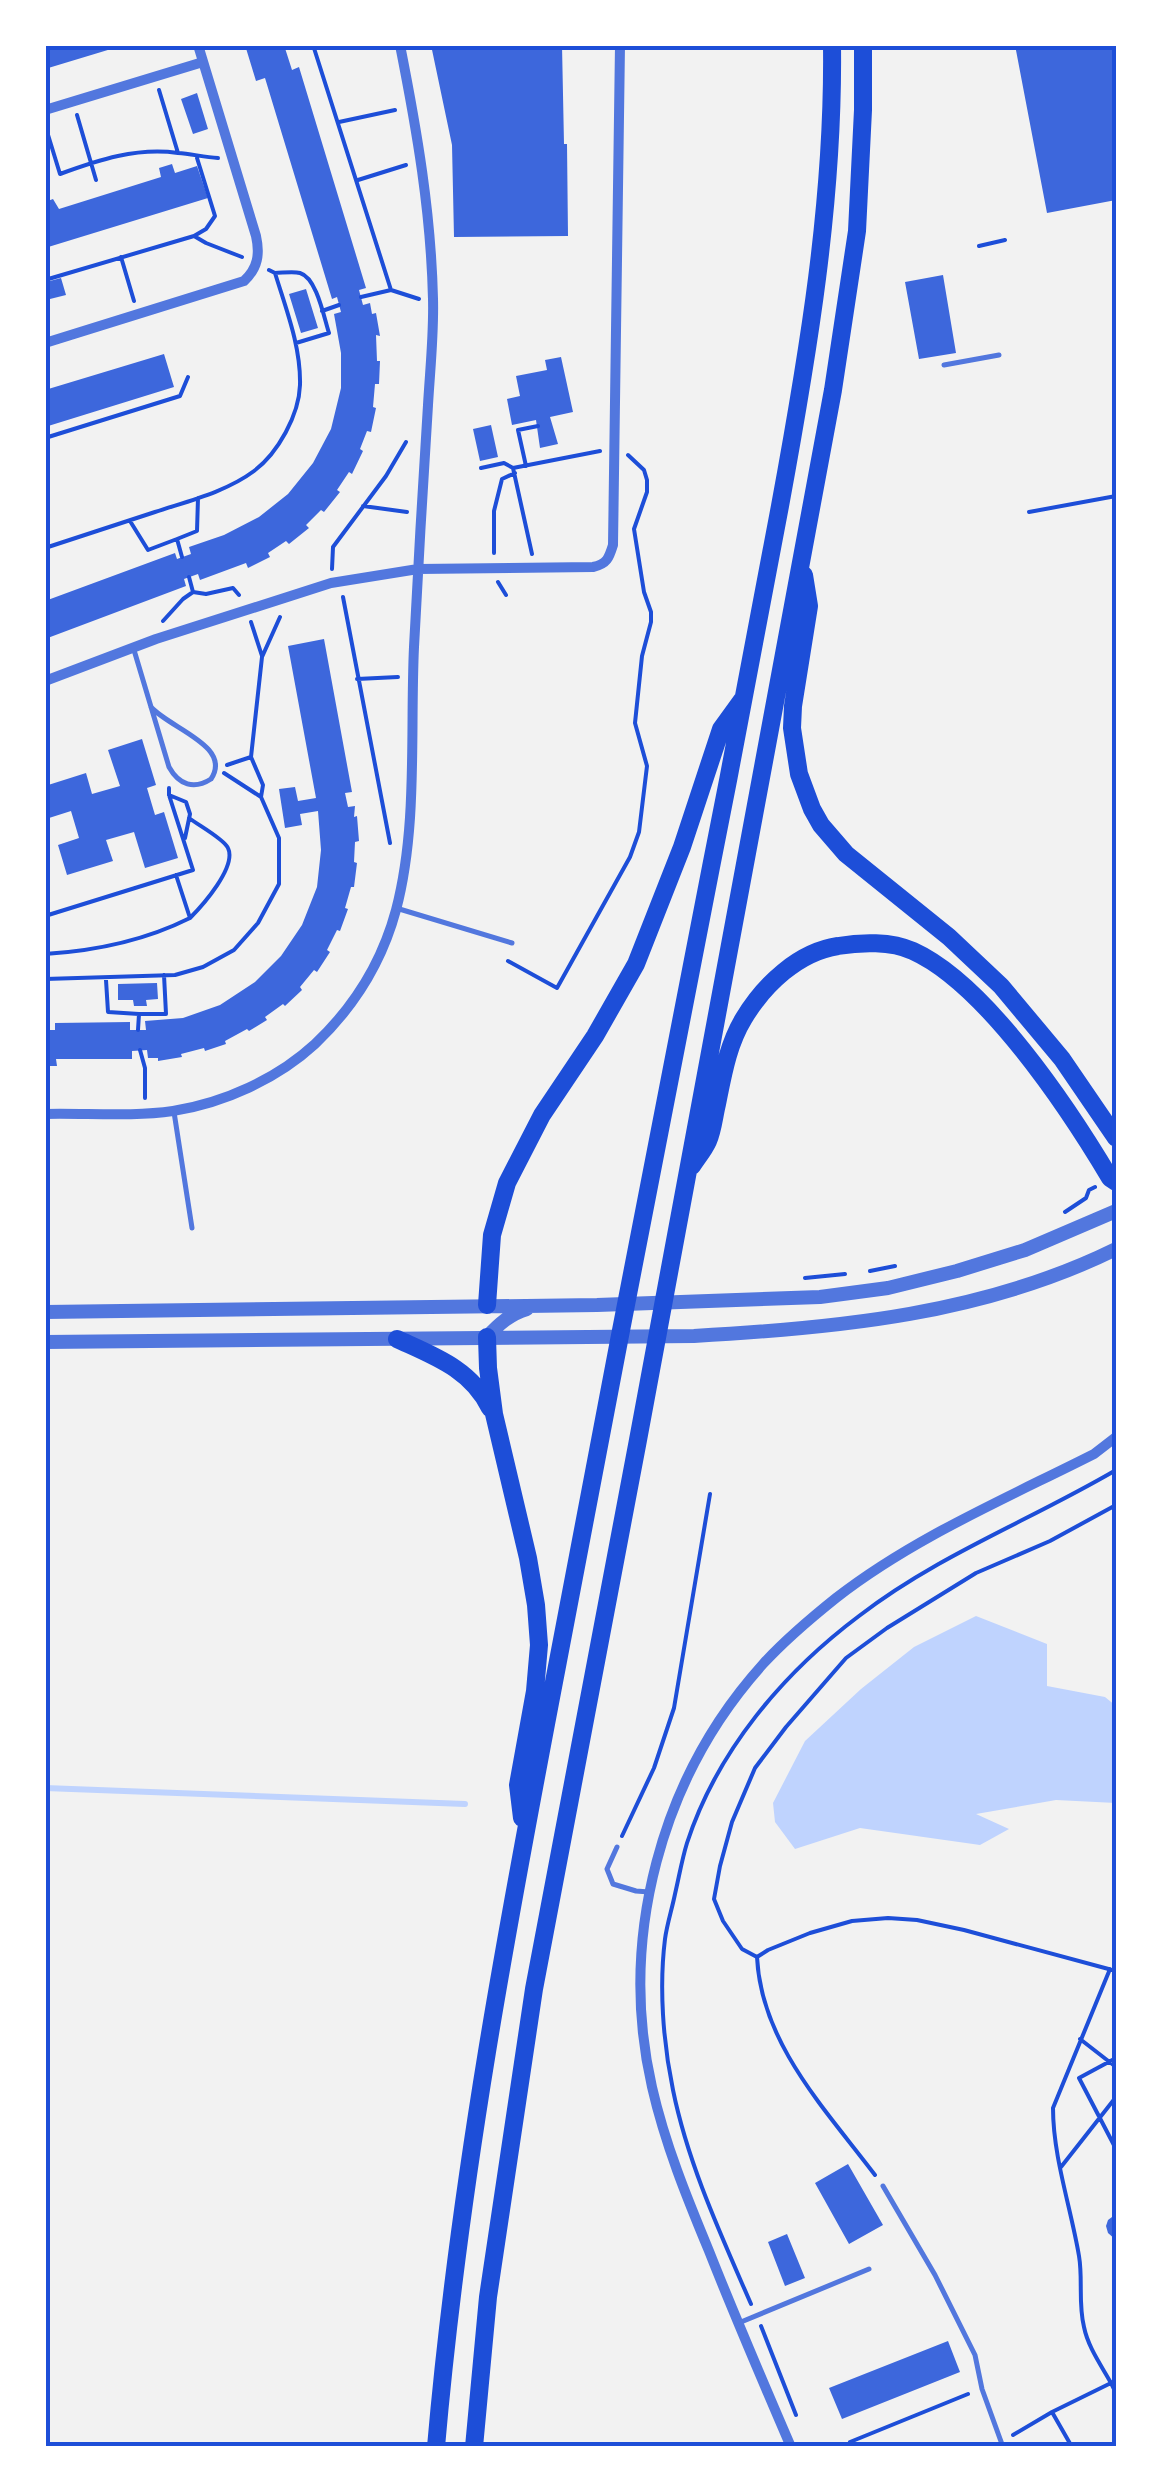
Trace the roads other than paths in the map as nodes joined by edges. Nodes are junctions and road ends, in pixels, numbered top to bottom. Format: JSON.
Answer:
{"nodes":[{"id":1,"x":198,"y":45,"type":"edge"},
{"id":2,"x":400,"y":45,"type":"edge"},
{"id":3,"x":620,"y":45,"type":"edge"},
{"id":4,"x":832,"y":45,"type":"edge"},
{"id":5,"x":863,"y":45,"type":"edge"},
{"id":6,"x":203,"y":62,"type":"junction"},
{"id":7,"x":45,"y":110,"type":"edge"},
{"id":8,"x":45,"y":343,"type":"edge"},
{"id":9,"x":1000,"y":355,"type":"dead end"},
{"id":10,"x":944,"y":365,"type":"dead end"},
{"id":11,"x":802,"y":563,"type":"junction"},
{"id":12,"x":418,"y":569,"type":"junction"},
{"id":13,"x":133,"y":648,"type":"junction"},
{"id":14,"x":45,"y":681,"type":"edge"},
{"id":15,"x":745,"y":696,"type":"junction"},
{"id":16,"x":151,"y":708,"type":"junction"},
{"id":17,"x":396,"y":908,"type":"junction"},
{"id":18,"x":512,"y":944,"type":"dead end"},
{"id":19,"x":174,"y":1111,"type":"junction"},
{"id":20,"x":45,"y":1114,"type":"edge"},
{"id":21,"x":1116,"y":1138,"type":"edge"},
{"id":22,"x":686,"y":1175,"type":"junction"},
{"id":23,"x":1116,"y":1182,"type":"edge"},
{"id":24,"x":1116,"y":1211,"type":"edge"},
{"id":25,"x":192,"y":1228,"type":"dead end"},
{"id":26,"x":1116,"y":1249,"type":"edge"},
{"id":27,"x":486,"y":1305,"type":"junction"},
{"id":28,"x":538,"y":1305,"type":"junction"},
{"id":29,"x":45,"y":1312,"type":"edge"},
{"id":30,"x":488,"y":1337,"type":"junction"},
{"id":31,"x":397,"y":1339,"type":"junction"},
{"id":32,"x":45,"y":1342,"type":"edge"},
{"id":33,"x":494,"y":1414,"type":"junction"},
{"id":34,"x":1116,"y":1438,"type":"edge"},
{"id":35,"x":524,"y":1838,"type":"junction"},
{"id":36,"x":617,"y":1847,"type":"road end"},
{"id":37,"x":649,"y":1892,"type":"junction"},
{"id":38,"x":883,"y":2186,"type":"road end"},
{"id":39,"x":869,"y":2269,"type":"dead end"},
{"id":40,"x":738,"y":2323,"type":"junction"},
{"id":41,"x":1002,"y":2444,"type":"edge"},
{"id":42,"x":436,"y":2447,"type":"edge"},
{"id":43,"x":474,"y":2447,"type":"edge"},
{"id":44,"x":790,"y":2447,"type":"edge"}],
"edges":[{"from":1,"to":6,"type":"street"},
{"from":2,"to":12,"type":"street"},
{"from":3,"to":12,"type":"street"},
{"from":4,"to":15,"type":"highway"},
{"from":5,"to":11,"type":"highway"},
{"from":6,"to":7,"type":"street"},
{"from":6,"to":8,"type":"street"},
{"from":9,"to":10,"type":"lane"},
{"from":11,"to":21,"type":"highway"},
{"from":11,"to":22,"type":"highway"},
{"from":12,"to":13,"type":"street"},
{"from":12,"to":17,"type":"street"},
{"from":13,"to":14,"type":"street"},
{"from":13,"to":16,"type":"lane"},
{"from":15,"to":27,"type":"highway"},
{"from":15,"to":35,"type":"highway"},
{"from":16,"to":16,"type":"lane"},
{"from":17,"to":18,"type":"lane"},
{"from":17,"to":19,"type":"street"},
{"from":19,"to":20,"type":"street"},
{"from":19,"to":25,"type":"lane"},
{"from":22,"to":23,"type":"highway"},
{"from":22,"to":43,"type":"highway"},
{"from":24,"to":28,"type":"street"},
{"from":26,"to":30,"type":"street"},
{"from":27,"to":28,"type":"street"},
{"from":27,"to":29,"type":"street"},
{"from":27,"to":30,"type":"street"},
{"from":28,"to":30,"type":"street"},
{"from":30,"to":31,"type":"street"},
{"from":30,"to":33,"type":"highway"},
{"from":31,"to":32,"type":"street"},
{"from":31,"to":33,"type":"highway"},
{"from":33,"to":35,"type":"highway"},
{"from":34,"to":37,"type":"street"},
{"from":35,"to":42,"type":"highway"},
{"from":36,"to":37,"type":"lane"},
{"from":37,"to":40,"type":"street"},
{"from":38,"to":41,"type":"lane"},
{"from":39,"to":40,"type":"lane"},
{"from":40,"to":44,"type":"street"}]}
